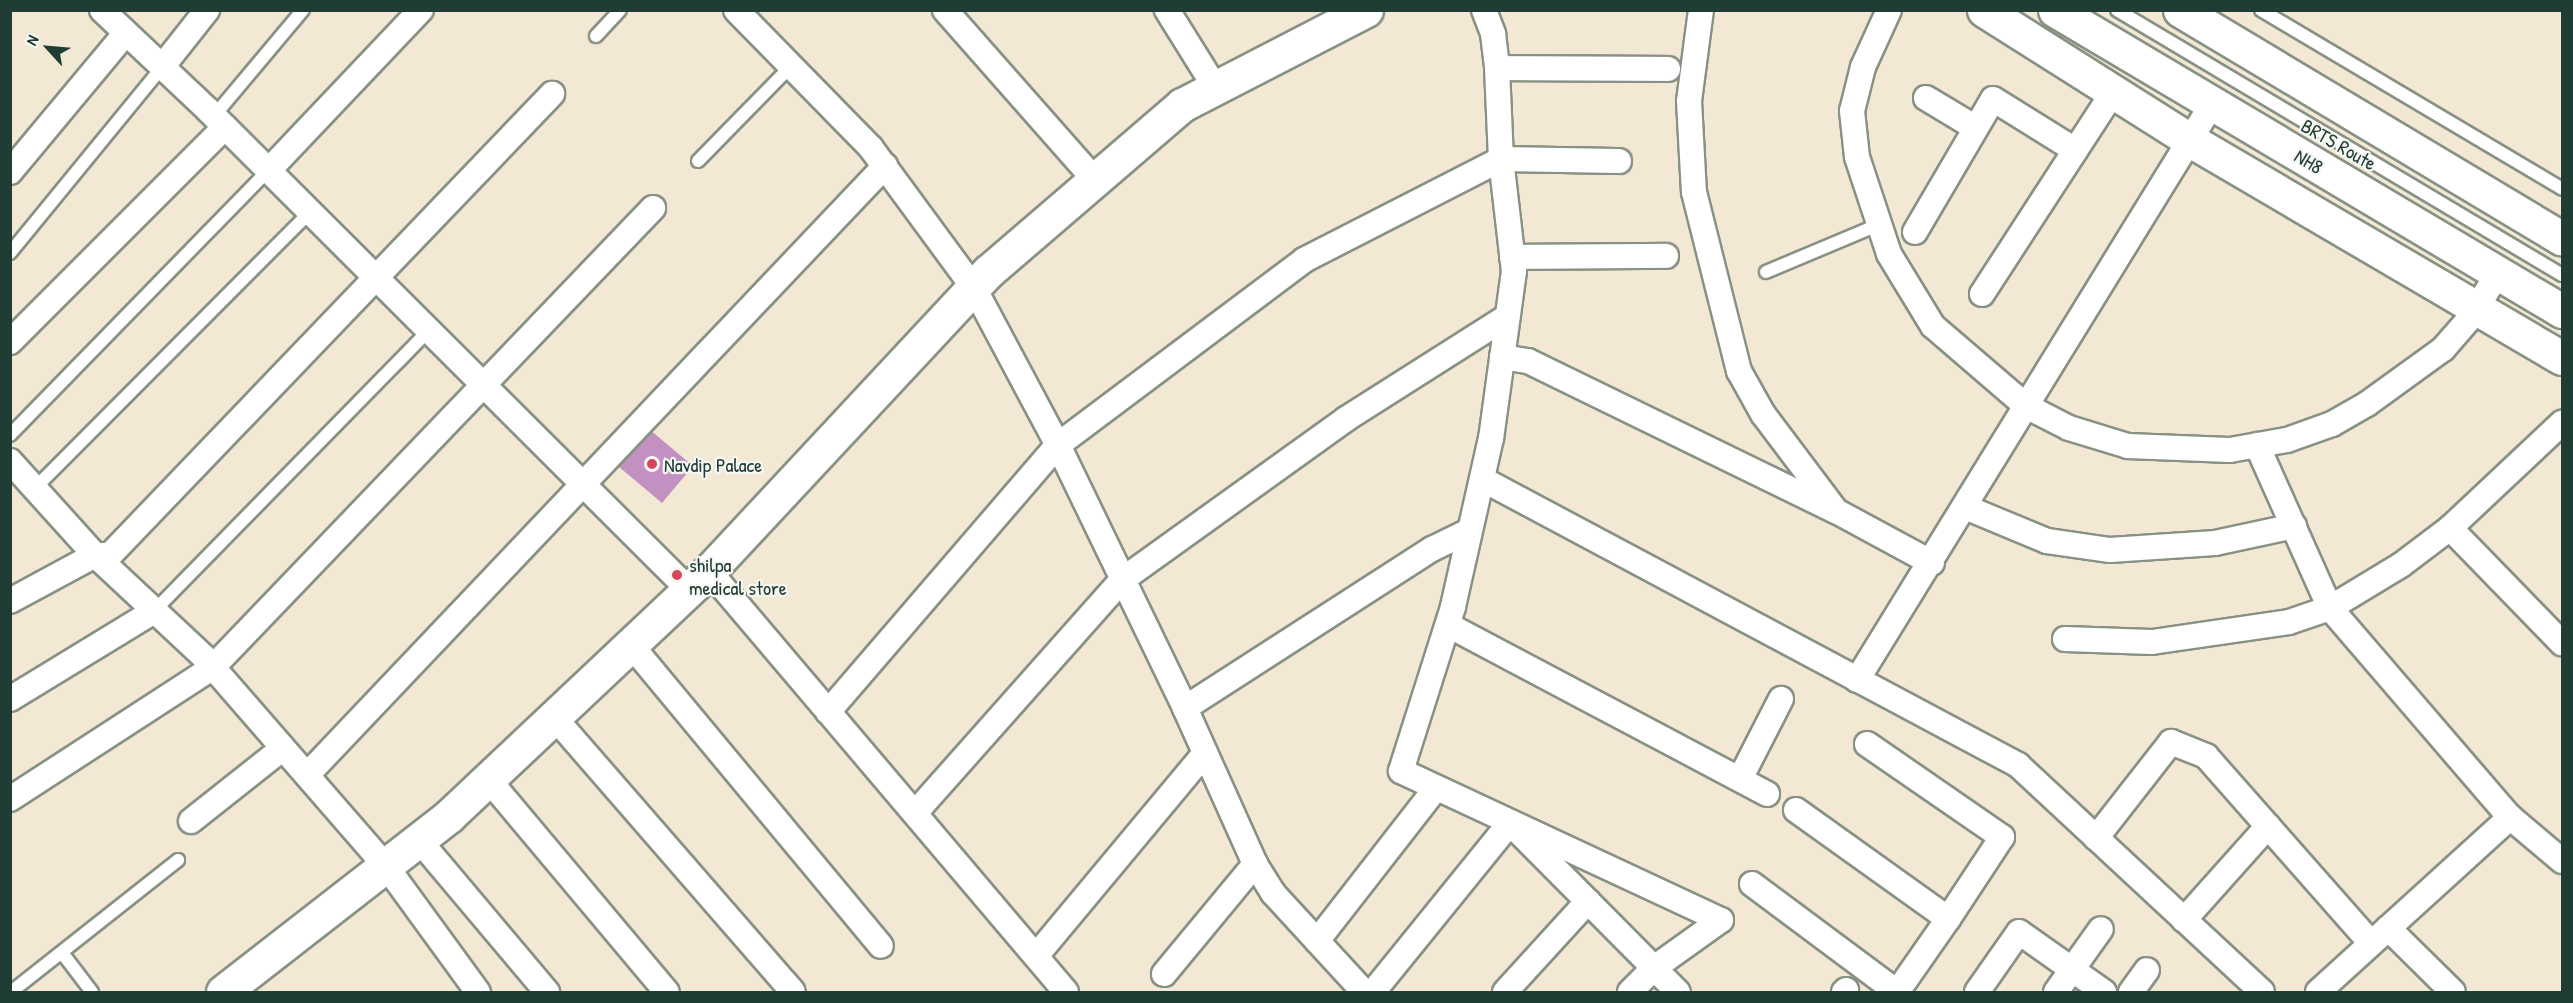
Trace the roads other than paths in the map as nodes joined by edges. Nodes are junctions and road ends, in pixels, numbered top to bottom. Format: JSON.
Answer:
{"nodes":[{"id":1,"x":102,"y":10,"type":"edge"},
{"id":2,"x":207,"y":10,"type":"edge"},
{"id":3,"x":303,"y":10,"type":"edge"},
{"id":4,"x":421,"y":10,"type":"edge"},
{"id":5,"x":620,"y":10,"type":"edge"},
{"id":6,"x":736,"y":10,"type":"edge"},
{"id":7,"x":945,"y":10,"type":"edge"},
{"id":8,"x":1167,"y":10,"type":"edge"},
{"id":9,"x":1484,"y":10,"type":"edge"},
{"id":10,"x":1701,"y":10,"type":"edge"},
{"id":11,"x":1889,"y":10,"type":"edge"},
{"id":12,"x":1984,"y":10,"type":"edge"},
{"id":13,"x":2055,"y":10,"type":"edge"},
{"id":14,"x":2117,"y":10,"type":"edge"},
{"id":15,"x":2180,"y":10,"type":"edge"},
{"id":16,"x":2261,"y":10,"type":"edge"},
{"id":17,"x":1349,"y":14,"type":"edge"},
{"id":18,"x":126,"y":33,"type":"junction"},
{"id":19,"x":596,"y":36,"type":"dead end"},
{"id":20,"x":793,"y":64,"type":"junction"},
{"id":21,"x":162,"y":67,"type":"junction"},
{"id":22,"x":1497,"y":68,"type":"junction"},
{"id":23,"x":1668,"y":69,"type":"dead end"},
{"id":24,"x":1215,"y":87,"type":"junction"},
{"id":25,"x":2113,"y":92,"type":"junction"},
{"id":26,"x":552,"y":94,"type":"dead end"},
{"id":27,"x":1926,"y":98,"type":"dead end"},
{"id":28,"x":2212,"y":104,"type":"junction"},
{"id":29,"x":220,"y":122,"type":"junction"},
{"id":30,"x":1976,"y":128,"type":"junction"},
{"id":31,"x":2190,"y":140,"type":"junction"},
{"id":32,"x":2076,"y":150,"type":"junction"},
{"id":33,"x":1501,"y":159,"type":"junction"},
{"id":34,"x":698,"y":161,"type":"dead end"},
{"id":35,"x":1619,"y":161,"type":"dead end"},
{"id":36,"x":885,"y":166,"type":"junction"},
{"id":37,"x":268,"y":171,"type":"junction"},
{"id":38,"x":10,"y":172,"type":"edge"},
{"id":39,"x":1095,"y":180,"type":"junction"},
{"id":40,"x":2562,"y":189,"type":"edge"},
{"id":41,"x":653,"y":208,"type":"dead end"},
{"id":42,"x":309,"y":213,"type":"junction"},
{"id":43,"x":1878,"y":225,"type":"junction"},
{"id":44,"x":1916,"y":232,"type":"dead end"},
{"id":45,"x":2562,"y":239,"type":"edge"},
{"id":46,"x":10,"y":253,"type":"edge"},
{"id":47,"x":1666,"y":256,"type":"dead end"},
{"id":48,"x":1512,"y":257,"type":"junction"},
{"id":49,"x":1766,"y":272,"type":"dead end"},
{"id":50,"x":2498,"y":273,"type":"junction"},
{"id":51,"x":2562,"y":275,"type":"edge"},
{"id":52,"x":375,"y":279,"type":"junction"},
{"id":53,"x":974,"y":288,"type":"junction"},
{"id":54,"x":1982,"y":294,"type":"dead end"},
{"id":55,"x":2478,"y":306,"type":"junction"},
{"id":56,"x":2562,"y":311,"type":"edge"},
{"id":57,"x":1507,"y":317,"type":"junction"},
{"id":58,"x":428,"y":331,"type":"junction"},
{"id":59,"x":10,"y":342,"type":"edge"},
{"id":60,"x":1502,"y":357,"type":"junction"},
{"id":61,"x":2562,"y":358,"type":"edge"},
{"id":62,"x":483,"y":386,"type":"junction"},
{"id":63,"x":2026,"y":406,"type":"junction"},
{"id":64,"x":2562,"y":425,"type":"edge"},
{"id":65,"x":10,"y":435,"type":"edge"},
{"id":66,"x":1058,"y":445,"type":"junction"},
{"id":67,"x":2258,"y":445,"type":"junction"},
{"id":68,"x":10,"y":462,"type":"edge"},
{"id":69,"x":1482,"y":479,"type":"junction"},
{"id":70,"x":583,"y":484,"type":"junction"},
{"id":71,"x":35,"y":488,"type":"junction"},
{"id":72,"x":1965,"y":507,"type":"junction"},
{"id":73,"x":1836,"y":511,"type":"junction"},
{"id":74,"x":2294,"y":526,"type":"junction"},
{"id":75,"x":2450,"y":528,"type":"junction"},
{"id":76,"x":1469,"y":531,"type":"junction"},
{"id":77,"x":95,"y":555,"type":"junction"},
{"id":78,"x":1932,"y":563,"type":"junction"},
{"id":79,"x":699,"y":580,"type":"junction"},
{"id":80,"x":1122,"y":580,"type":"junction"},
{"id":81,"x":10,"y":601,"type":"edge"},
{"id":82,"x":2330,"y":608,"type":"junction"},
{"id":83,"x":154,"y":611,"type":"junction"},
{"id":84,"x":1448,"y":625,"type":"junction"},
{"id":85,"x":2065,"y":639,"type":"dead end"},
{"id":86,"x":2562,"y":644,"type":"edge"},
{"id":87,"x":631,"y":645,"type":"junction"},
{"id":88,"x":213,"y":667,"type":"junction"},
{"id":89,"x":1857,"y":680,"type":"junction"},
{"id":90,"x":10,"y":699,"type":"edge"},
{"id":91,"x":1780,"y":699,"type":"dead end"},
{"id":92,"x":1185,"y":708,"type":"junction"},
{"id":93,"x":828,"y":712,"type":"junction"},
{"id":94,"x":554,"y":717,"type":"junction"},
{"id":95,"x":1867,"y":744,"type":"dead end"},
{"id":96,"x":283,"y":748,"type":"junction"},
{"id":97,"x":1205,"y":753,"type":"junction"},
{"id":98,"x":307,"y":775,"type":"junction"},
{"id":99,"x":488,"y":779,"type":"junction"},
{"id":100,"x":1740,"y":779,"type":"junction"},
{"id":101,"x":1436,"y":788,"type":"junction"},
{"id":102,"x":1767,"y":794,"type":"dead end"},
{"id":103,"x":10,"y":799,"type":"edge"},
{"id":104,"x":1796,"y":810,"type":"dead end"},
{"id":105,"x":915,"y":813,"type":"junction"},
{"id":106,"x":2510,"y":818,"type":"junction"},
{"id":107,"x":191,"y":821,"type":"dead end"},
{"id":108,"x":1509,"y":823,"type":"junction"},
{"id":109,"x":2268,"y":826,"type":"junction"},
{"id":110,"x":2096,"y":838,"type":"junction"},
{"id":111,"x":419,"y":840,"type":"junction"},
{"id":112,"x":178,"y":860,"type":"dead end"},
{"id":113,"x":2562,"y":861,"type":"edge"},
{"id":114,"x":1255,"y":864,"type":"junction"},
{"id":115,"x":386,"y":866,"type":"junction"},
{"id":116,"x":1752,"y":884,"type":"dead end"},
{"id":117,"x":1588,"y":901,"type":"junction"},
{"id":118,"x":1948,"y":919,"type":"junction"},
{"id":119,"x":2184,"y":920,"type":"junction"},
{"id":120,"x":2101,"y":929,"type":"dead end"},
{"id":121,"x":2379,"y":936,"type":"junction"},
{"id":122,"x":1317,"y":940,"type":"junction"},
{"id":123,"x":881,"y":946,"type":"dead end"},
{"id":124,"x":63,"y":954,"type":"junction"},
{"id":125,"x":1036,"y":956,"type":"junction"},
{"id":126,"x":1654,"y":968,"type":"junction"},
{"id":127,"x":2072,"y":970,"type":"junction"},
{"id":128,"x":2147,"y":970,"type":"dead end"},
{"id":129,"x":1164,"y":974,"type":"dead end"},
{"id":130,"x":11,"y":993,"type":"edge"},
{"id":131,"x":92,"y":993,"type":"edge"},
{"id":132,"x":223,"y":993,"type":"edge"},
{"id":133,"x":478,"y":993,"type":"edge"},
{"id":134,"x":547,"y":993,"type":"edge"},
{"id":135,"x":668,"y":993,"type":"edge"},
{"id":136,"x":793,"y":993,"type":"edge"},
{"id":137,"x":1066,"y":993,"type":"edge"},
{"id":138,"x":1364,"y":993,"type":"edge"},
{"id":139,"x":1373,"y":993,"type":"edge"},
{"id":140,"x":1504,"y":993,"type":"edge"},
{"id":141,"x":1630,"y":993,"type":"edge"},
{"id":142,"x":1678,"y":993,"type":"edge"},
{"id":143,"x":1897,"y":993,"type":"edge"},
{"id":144,"x":1977,"y":993,"type":"edge"},
{"id":145,"x":2056,"y":993,"type":"edge"},
{"id":146,"x":2104,"y":993,"type":"edge"},
{"id":147,"x":2131,"y":993,"type":"edge"},
{"id":148,"x":2262,"y":993,"type":"edge"},
{"id":149,"x":2318,"y":993,"type":"edge"},
{"id":150,"x":2453,"y":993,"type":"edge"}],
"edges":[{"from":1,"to":18,"type":"street"},
{"from":2,"to":21,"type":"street"},
{"from":3,"to":29,"type":"lane"},
{"from":4,"to":37,"type":"street"},
{"from":5,"to":19,"type":"lane"},
{"from":6,"to":20,"type":"street"},
{"from":7,"to":39,"type":"street"},
{"from":8,"to":24,"type":"street"},
{"from":9,"to":22,"type":"street"},
{"from":10,"to":73,"type":"street"},
{"from":11,"to":43,"type":"street"},
{"from":12,"to":25,"type":"street"},
{"from":13,"to":28,"type":"street","name":"NH8"},
{"from":14,"to":51,"type":"lane","name":"BRTS Route"},
{"from":15,"to":45,"type":"street"},
{"from":16,"to":40,"type":"lane"},
{"from":17,"to":24,"type":"street"},
{"from":18,"to":21,"type":"street"},
{"from":18,"to":38,"type":"street"},
{"from":20,"to":34,"type":"lane"},
{"from":20,"to":36,"type":"street"},
{"from":21,"to":29,"type":"street"},
{"from":21,"to":46,"type":"lane"},
{"from":22,"to":23,"type":"street"},
{"from":22,"to":33,"type":"street"},
{"from":24,"to":39,"type":"street"},
{"from":25,"to":31,"type":"street"},
{"from":25,"to":32,"type":"street"},
{"from":26,"to":52,"type":"street"},
{"from":27,"to":30,"type":"street"},
{"from":28,"to":31,"type":"street"},
{"from":28,"to":50,"type":"street","name":"NH8"},
{"from":29,"to":37,"type":"street"},
{"from":29,"to":59,"type":"street"},
{"from":30,"to":32,"type":"street"},
{"from":30,"to":44,"type":"street"},
{"from":31,"to":55,"type":"street"},
{"from":31,"to":63,"type":"street"},
{"from":32,"to":54,"type":"street"},
{"from":33,"to":35,"type":"street"},
{"from":33,"to":48,"type":"street"},
{"from":33,"to":66,"type":"street"},
{"from":36,"to":53,"type":"street"},
{"from":36,"to":70,"type":"street"},
{"from":37,"to":42,"type":"street"},
{"from":37,"to":65,"type":"lane"},
{"from":39,"to":53,"type":"street"},
{"from":41,"to":62,"type":"street"},
{"from":42,"to":52,"type":"street"},
{"from":42,"to":71,"type":"lane"},
{"from":43,"to":49,"type":"lane"},
{"from":43,"to":63,"type":"street"},
{"from":47,"to":48,"type":"street"},
{"from":48,"to":57,"type":"street"},
{"from":50,"to":55,"type":"street"},
{"from":50,"to":56,"type":"street","name":"NH8"},
{"from":52,"to":58,"type":"street"},
{"from":52,"to":77,"type":"street"},
{"from":53,"to":66,"type":"street"},
{"from":53,"to":79,"type":"street"},
{"from":55,"to":61,"type":"street"},
{"from":55,"to":67,"type":"street"},
{"from":57,"to":60,"type":"street"},
{"from":57,"to":80,"type":"street"},
{"from":58,"to":62,"type":"street"},
{"from":58,"to":83,"type":"lane"},
{"from":60,"to":69,"type":"street"},
{"from":60,"to":73,"type":"street"},
{"from":62,"to":70,"type":"street"},
{"from":62,"to":88,"type":"street"},
{"from":63,"to":67,"type":"street"},
{"from":63,"to":72,"type":"street"},
{"from":64,"to":75,"type":"street"},
{"from":66,"to":80,"type":"street"},
{"from":66,"to":93,"type":"street"},
{"from":67,"to":74,"type":"street"},
{"from":68,"to":71,"type":"street"},
{"from":69,"to":76,"type":"street"},
{"from":69,"to":89,"type":"street"},
{"from":70,"to":79,"type":"street"},
{"from":70,"to":98,"type":"street"},
{"from":71,"to":77,"type":"street"},
{"from":72,"to":74,"type":"street"},
{"from":72,"to":78,"type":"street"},
{"from":73,"to":78,"type":"street"},
{"from":74,"to":82,"type":"street"},
{"from":75,"to":82,"type":"street"},
{"from":75,"to":86,"type":"street"},
{"from":76,"to":84,"type":"street"},
{"from":76,"to":92,"type":"street"},
{"from":77,"to":81,"type":"street"},
{"from":77,"to":83,"type":"street"},
{"from":78,"to":89,"type":"street"},
{"from":79,"to":87,"type":"street"},
{"from":79,"to":93,"type":"street"},
{"from":80,"to":92,"type":"street"},
{"from":80,"to":105,"type":"street"},
{"from":82,"to":85,"type":"street"},
{"from":82,"to":106,"type":"street"},
{"from":83,"to":88,"type":"street"},
{"from":83,"to":90,"type":"street"},
{"from":84,"to":100,"type":"street"},
{"from":84,"to":101,"type":"street"},
{"from":87,"to":94,"type":"street"},
{"from":87,"to":123,"type":"street"},
{"from":88,"to":96,"type":"street"},
{"from":88,"to":103,"type":"street"},
{"from":89,"to":110,"type":"street"},
{"from":91,"to":100,"type":"street"},
{"from":92,"to":97,"type":"street"},
{"from":93,"to":105,"type":"street"},
{"from":94,"to":99,"type":"street"},
{"from":94,"to":136,"type":"street"},
{"from":95,"to":118,"type":"street"},
{"from":96,"to":98,"type":"street"},
{"from":96,"to":107,"type":"street"},
{"from":97,"to":114,"type":"street"},
{"from":97,"to":125,"type":"street"},
{"from":98,"to":115,"type":"street"},
{"from":99,"to":111,"type":"street"},
{"from":99,"to":135,"type":"street"},
{"from":100,"to":102,"type":"street"},
{"from":101,"to":108,"type":"street"},
{"from":101,"to":122,"type":"street"},
{"from":104,"to":118,"type":"street"},
{"from":105,"to":125,"type":"street"},
{"from":106,"to":113,"type":"street"},
{"from":106,"to":121,"type":"street"},
{"from":108,"to":117,"type":"street"},
{"from":108,"to":126,"type":"street"},
{"from":108,"to":139,"type":"street"},
{"from":109,"to":110,"type":"street"},
{"from":109,"to":119,"type":"street"},
{"from":109,"to":121,"type":"street"},
{"from":110,"to":119,"type":"street"},
{"from":111,"to":115,"type":"street"},
{"from":111,"to":134,"type":"street"},
{"from":112,"to":124,"type":"lane"},
{"from":114,"to":122,"type":"street"},
{"from":114,"to":129,"type":"street"},
{"from":115,"to":132,"type":"street"},
{"from":115,"to":133,"type":"street"},
{"from":116,"to":143,"type":"street"},
{"from":117,"to":126,"type":"street"},
{"from":117,"to":140,"type":"street"},
{"from":118,"to":143,"type":"street"},
{"from":119,"to":148,"type":"street"},
{"from":120,"to":127,"type":"street"},
{"from":121,"to":149,"type":"street"},
{"from":121,"to":150,"type":"street"},
{"from":122,"to":138,"type":"street"},
{"from":124,"to":130,"type":"lane"},
{"from":124,"to":131,"type":"lane"},
{"from":125,"to":137,"type":"street"},
{"from":126,"to":141,"type":"street"},
{"from":126,"to":142,"type":"street"},
{"from":127,"to":144,"type":"street"},
{"from":127,"to":145,"type":"street"},
{"from":127,"to":146,"type":"street"},
{"from":128,"to":147,"type":"street"}]}
